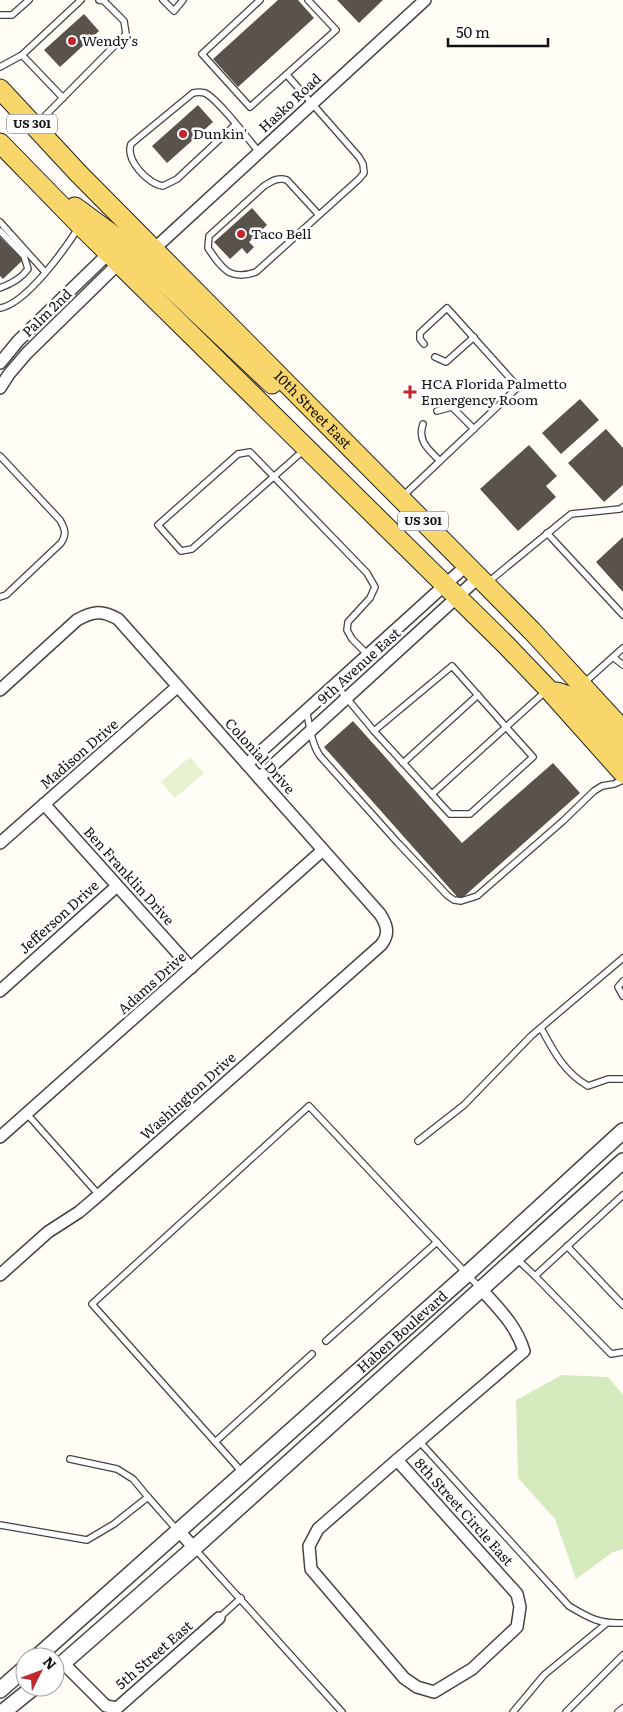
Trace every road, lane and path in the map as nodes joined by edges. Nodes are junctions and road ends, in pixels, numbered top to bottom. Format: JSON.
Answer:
{"nodes":[{"id":1,"x":29,"y":0,"type":"edge"},
{"id":2,"x":82,"y":0,"type":"edge"},
{"id":3,"x":99,"y":0,"type":"edge"},
{"id":4,"x":163,"y":0,"type":"edge"},
{"id":5,"x":183,"y":0,"type":"edge"},
{"id":6,"x":260,"y":0,"type":"edge"},
{"id":7,"x":308,"y":0,"type":"edge"},
{"id":8,"x":425,"y":0,"type":"edge"},
{"id":9,"x":0,"y":15,"type":"edge"},
{"id":10,"x":22,"y":55,"type":"junction"},
{"id":11,"x":0,"y":67,"type":"edge"},
{"id":12,"x":287,"y":75,"type":"junction"},
{"id":13,"x":0,"y":89,"type":"edge"},
{"id":14,"x":63,"y":98,"type":"junction"},
{"id":15,"x":312,"y":104,"type":"junction"},
{"id":16,"x":236,"y":124,"type":"junction"},
{"id":17,"x":35,"y":126,"type":"junction"},
{"id":18,"x":0,"y":143,"type":"edge"},
{"id":19,"x":259,"y":152,"type":"junction"},
{"id":20,"x":30,"y":174,"type":"junction"},
{"id":21,"x":319,"y":215,"type":"junction"},
{"id":22,"x":0,"y":222,"type":"edge"},
{"id":23,"x":81,"y":226,"type":"junction"},
{"id":24,"x":0,"y":230,"type":"edge"},
{"id":25,"x":154,"y":249,"type":"junction"},
{"id":26,"x":114,"y":258,"type":"junction"},
{"id":27,"x":45,"y":272,"type":"junction"},
{"id":28,"x":0,"y":288,"type":"edge"},
{"id":29,"x":0,"y":308,"type":"edge"},
{"id":30,"x":474,"y":337,"type":"junction"},
{"id":31,"x":424,"y":344,"type":"dead end"},
{"id":32,"x":435,"y":357,"type":"dead end"},
{"id":33,"x":0,"y":363,"type":"edge"},
{"id":34,"x":0,"y":388,"type":"edge"},
{"id":35,"x":437,"y":411,"type":"dead end"},
{"id":36,"x":423,"y":424,"type":"dead end"},
{"id":37,"x":474,"y":429,"type":"junction"},
{"id":38,"x":335,"y":431,"type":"junction"},
{"id":39,"x":306,"y":447,"type":"junction"},
{"id":40,"x":0,"y":456,"type":"edge"},
{"id":41,"x":440,"y":462,"type":"junction"},
{"id":42,"x":273,"y":477,"type":"junction"},
{"id":43,"x":401,"y":498,"type":"junction"},
{"id":44,"x":623,"y":507,"type":"edge"},
{"id":45,"x":547,"y":533,"type":"junction"},
{"id":46,"x":477,"y":575,"type":"junction"},
{"id":47,"x":451,"y":591,"type":"junction"},
{"id":48,"x":0,"y":597,"type":"edge"},
{"id":49,"x":623,"y":615,"type":"edge"},
{"id":50,"x":623,"y":648,"type":"edge"},
{"id":51,"x":368,"y":655,"type":"junction"},
{"id":52,"x":613,"y":657,"type":"junction"},
{"id":53,"x":623,"y":665,"type":"edge"},
{"id":54,"x":335,"y":684,"type":"junction"},
{"id":55,"x":582,"y":684,"type":"junction"},
{"id":56,"x":177,"y":687,"type":"junction"},
{"id":57,"x":548,"y":689,"type":"junction"},
{"id":58,"x":0,"y":690,"type":"edge"},
{"id":59,"x":478,"y":695,"type":"junction"},
{"id":60,"x":347,"y":697,"type":"junction"},
{"id":61,"x":306,"y":710,"type":"junction"},
{"id":62,"x":506,"y":727,"type":"junction"},
{"id":63,"x":312,"y":730,"type":"junction"},
{"id":64,"x":623,"y":730,"type":"edge"},
{"id":65,"x":374,"y":731,"type":"junction"},
{"id":66,"x":623,"y":751,"type":"edge"},
{"id":67,"x":403,"y":763,"type":"junction"},
{"id":68,"x":247,"y":764,"type":"junction"},
{"id":69,"x":623,"y":773,"type":"edge"},
{"id":70,"x":259,"y":778,"type":"junction"},
{"id":71,"x":623,"y":780,"type":"edge"},
{"id":72,"x":432,"y":794,"type":"junction"},
{"id":73,"x":44,"y":804,"type":"junction"},
{"id":74,"x":0,"y":843,"type":"edge"},
{"id":75,"x":323,"y":850,"type":"junction"},
{"id":76,"x":117,"y":886,"type":"junction"},
{"id":77,"x":388,"y":932,"type":"joint"},
{"id":78,"x":623,"y":958,"type":"edge"},
{"id":79,"x":191,"y":968,"type":"junction"},
{"id":80,"x":623,"y":981,"type":"edge"},
{"id":81,"x":0,"y":991,"type":"edge"},
{"id":82,"x":623,"y":996,"type":"edge"},
{"id":83,"x":541,"y":1028,"type":"junction"},
{"id":84,"x":623,"y":1079,"type":"edge"},
{"id":85,"x":26,"y":1114,"type":"junction"},
{"id":86,"x":623,"y":1131,"type":"edge"},
{"id":87,"x":0,"y":1137,"type":"edge"},
{"id":88,"x":418,"y":1141,"type":"dead end"},
{"id":89,"x":623,"y":1161,"type":"edge"},
{"id":90,"x":99,"y":1195,"type":"junction"},
{"id":91,"x":623,"y":1195,"type":"edge"},
{"id":92,"x":437,"y":1242,"type":"junction"},
{"id":93,"x":567,"y":1246,"type":"junction"},
{"id":94,"x":516,"y":1258,"type":"junction"},
{"id":95,"x":467,"y":1274,"type":"junction"},
{"id":96,"x":0,"y":1275,"type":"edge"},
{"id":97,"x":535,"y":1276,"type":"junction"},
{"id":98,"x":481,"y":1289,"type":"junction"},
{"id":99,"x":623,"y":1305,"type":"edge"},
{"id":100,"x":326,"y":1341,"type":"dead end"},
{"id":101,"x":623,"y":1352,"type":"edge"},
{"id":102,"x":312,"y":1354,"type":"dead end"},
{"id":103,"x":419,"y":1441,"type":"junction"},
{"id":104,"x":215,"y":1442,"type":"junction"},
{"id":105,"x":70,"y":1459,"type":"dead end"},
{"id":106,"x":397,"y":1460,"type":"junction"},
{"id":107,"x":243,"y":1474,"type":"junction"},
{"id":108,"x":148,"y":1497,"type":"junction"},
{"id":109,"x":0,"y":1525,"type":"edge"},
{"id":110,"x":179,"y":1531,"type":"junction"},
{"id":111,"x":194,"y":1548,"type":"junction"},
{"id":112,"x":240,"y":1598,"type":"junction"},
{"id":113,"x":218,"y":1618,"type":"joint"},
{"id":114,"x":623,"y":1622,"type":"edge"},
{"id":115,"x":607,"y":1623,"type":"junction"},
{"id":116,"x":48,"y":1647,"type":"edge"},
{"id":117,"x":623,"y":1655,"type":"edge"},
{"id":118,"x":65,"y":1662,"type":"edge"},
{"id":119,"x":65,"y":1672,"type":"edge"},
{"id":120,"x":15,"y":1677,"type":"edge"},
{"id":121,"x":0,"y":1690,"type":"edge"},
{"id":122,"x":21,"y":1697,"type":"edge"},
{"id":123,"x":623,"y":1708,"type":"edge"},
{"id":124,"x":2,"y":1712,"type":"edge"},
{"id":125,"x":342,"y":1712,"type":"edge"},
{"id":126,"x":513,"y":1712,"type":"edge"},
{"id":127,"x":566,"y":1712,"type":"edge"},
{"id":128,"x":618,"y":1712,"type":"edge"}],
"edges":[{"from":1,"to":9,"type":"lane"},
{"from":2,"to":10,"type":"lane"},
{"from":3,"to":14,"type":"lane"},
{"from":4,"to":5,"type":"lane"},
{"from":6,"to":12,"type":"lane"},
{"from":7,"to":12,"type":"lane"},
{"from":8,"to":15,"type":"street","name":"Hasko Road"},
{"from":10,"to":11,"type":"lane"},
{"from":10,"to":14,"type":"lane"},
{"from":12,"to":15,"type":"lane"},
{"from":13,"to":17,"type":"main road","name":"10th Street East","number":"US 301"},
{"from":14,"to":17,"type":"lane"},
{"from":15,"to":19,"type":"street","name":"Hasko Road"},
{"from":15,"to":21,"type":"lane"},
{"from":16,"to":16,"type":"lane"},
{"from":16,"to":19,"type":"lane"},
{"from":17,"to":25,"type":"main road","name":"10th Street East","number":"US 301"},
{"from":18,"to":20,"type":"main road","number":"US 301"},
{"from":19,"to":25,"type":"street","name":"Hasko Road"},
{"from":20,"to":23,"type":"main road","number":"US 301"},
{"from":20,"to":25,"type":"main road"},
{"from":21,"to":21,"type":"lane"},
{"from":22,"to":27,"type":"lane"},
{"from":23,"to":26,"type":"main road","number":"US 301"},
{"from":23,"to":27,"type":"lane"},
{"from":24,"to":28,"type":"lane"},
{"from":25,"to":38,"type":"main road","name":"10th Street East","number":"US 301"},
{"from":26,"to":33,"type":"street","name":"Palm 2nd"},
{"from":26,"to":34,"type":"street","name":"Palm 2nd"},
{"from":26,"to":38,"type":"main road"},
{"from":26,"to":39,"type":"main road","number":"US 301"},
{"from":27,"to":29,"type":"lane"},
{"from":30,"to":31,"type":"lane"},
{"from":30,"to":32,"type":"lane"},
{"from":30,"to":37,"type":"lane"},
{"from":35,"to":37,"type":"lane"},
{"from":36,"to":41,"type":"lane"},
{"from":37,"to":41,"type":"lane"},
{"from":38,"to":43,"type":"main road","name":"10th Street East","number":"US 301"},
{"from":39,"to":42,"type":"lane"},
{"from":39,"to":47,"type":"main road","number":"US 301"},
{"from":40,"to":48,"type":"lane"},
{"from":41,"to":43,"type":"lane"},
{"from":42,"to":42,"type":"lane"},
{"from":42,"to":51,"type":"lane"},
{"from":43,"to":46,"type":"main road","name":"10th Street East","number":"US 301"},
{"from":44,"to":45,"type":"lane"},
{"from":45,"to":46,"type":"lane"},
{"from":45,"to":49,"type":"lane"},
{"from":46,"to":47,"type":"street","name":"9th Avenue East"},
{"from":46,"to":47,"type":"street","name":"9th Avenue East"},
{"from":46,"to":55,"type":"main road","name":"10th Street East","number":"US 301"},
{"from":47,"to":51,"type":"street","name":"9th Avenue East"},
{"from":47,"to":57,"type":"main road","number":"US 301"},
{"from":47,"to":60,"type":"street","name":"9th Avenue East"},
{"from":50,"to":52,"type":"lane"},
{"from":51,"to":54,"type":"street","name":"9th Avenue East"},
{"from":52,"to":53,"type":"lane"},
{"from":52,"to":55,"type":"lane"},
{"from":54,"to":60,"type":"lane"},
{"from":54,"to":61,"type":"street","name":"9th Avenue East"},
{"from":55,"to":64,"type":"main road","name":"10th Street East","number":"US 301"},
{"from":56,"to":58,"type":"street","name":"Colonial Drive"},
{"from":56,"to":68,"type":"street","name":"Colonial Drive"},
{"from":56,"to":73,"type":"street","name":"Madison Drive"},
{"from":57,"to":62,"type":"lane"},
{"from":57,"to":66,"type":"main road"},
{"from":57,"to":69,"type":"main road","number":"US 301"},
{"from":59,"to":62,"type":"lane"},
{"from":59,"to":65,"type":"lane"},
{"from":59,"to":67,"type":"lane"},
{"from":60,"to":63,"type":"street","name":"9th Avenue East"},
{"from":60,"to":65,"type":"lane"},
{"from":61,"to":63,"type":"lane"},
{"from":61,"to":68,"type":"street","name":"9th Avenue East"},
{"from":62,"to":72,"type":"lane"},
{"from":62,"to":72,"type":"lane"},
{"from":63,"to":70,"type":"street","name":"9th Avenue East"},
{"from":63,"to":71,"type":"lane"},
{"from":65,"to":67,"type":"lane"},
{"from":67,"to":72,"type":"lane"},
{"from":68,"to":70,"type":"street","name":"Colonial Drive"},
{"from":70,"to":75,"type":"street","name":"Colonial Drive"},
{"from":73,"to":74,"type":"street","name":"Madison Drive"},
{"from":73,"to":76,"type":"street","name":"Ben Franklin Drive"},
{"from":75,"to":77,"type":"street","name":"Colonial Drive"},
{"from":75,"to":79,"type":"street","name":"Adams Drive"},
{"from":76,"to":79,"type":"street","name":"Ben Franklin Drive"},
{"from":76,"to":81,"type":"street","name":"Jefferson Drive"},
{"from":77,"to":90,"type":"street","name":"Washington Drive"},
{"from":78,"to":83,"type":"lane"},
{"from":79,"to":85,"type":"street","name":"Adams Drive"},
{"from":80,"to":82,"type":"lane"},
{"from":83,"to":84,"type":"lane"},
{"from":83,"to":88,"type":"lane"},
{"from":85,"to":87,"type":"street","name":"Adams Drive"},
{"from":85,"to":90,"type":"lane"},
{"from":86,"to":95,"type":"street","name":"Haben Boulevard"},
{"from":89,"to":94,"type":"street","name":"Haben Boulevard"},
{"from":90,"to":96,"type":"street","name":"Washington Drive"},
{"from":91,"to":93,"type":"lane"},
{"from":92,"to":95,"type":"lane"},
{"from":92,"to":100,"type":"lane"},
{"from":92,"to":104,"type":"lane"},
{"from":93,"to":97,"type":"lane"},
{"from":93,"to":99,"type":"lane"},
{"from":94,"to":97,"type":"lane"},
{"from":94,"to":98,"type":"street","name":"Haben Boulevard"},
{"from":95,"to":98,"type":"lane"},
{"from":95,"to":107,"type":"street","name":"Haben Boulevard"},
{"from":97,"to":101,"type":"lane"},
{"from":98,"to":103,"type":"street"},
{"from":98,"to":111,"type":"street","name":"Haben Boulevard"},
{"from":102,"to":104,"type":"lane"},
{"from":103,"to":106,"type":"street"},
{"from":103,"to":115,"type":"lane"},
{"from":104,"to":107,"type":"lane"},
{"from":105,"to":108,"type":"lane"},
{"from":106,"to":106,"type":"street","name":"8th Street Circle East"},
{"from":107,"to":110,"type":"street","name":"Haben Boulevard"},
{"from":108,"to":109,"type":"lane"},
{"from":108,"to":110,"type":"lane"},
{"from":110,"to":111,"type":"street"},
{"from":110,"to":116,"type":"street","name":"Haben Boulevard"},
{"from":111,"to":112,"type":"lane"},
{"from":111,"to":118,"type":"street","name":"Haben Boulevard"},
{"from":112,"to":113,"type":"lane"},
{"from":112,"to":125,"type":"lane"},
{"from":113,"to":119,"type":"street","name":"5th Street East"},
{"from":114,"to":115,"type":"lane"},
{"from":115,"to":126,"type":"lane"},
{"from":117,"to":127,"type":"lane"},
{"from":120,"to":121,"type":"street"},
{"from":122,"to":124,"type":"street"},
{"from":123,"to":128,"type":"lane"}]}
